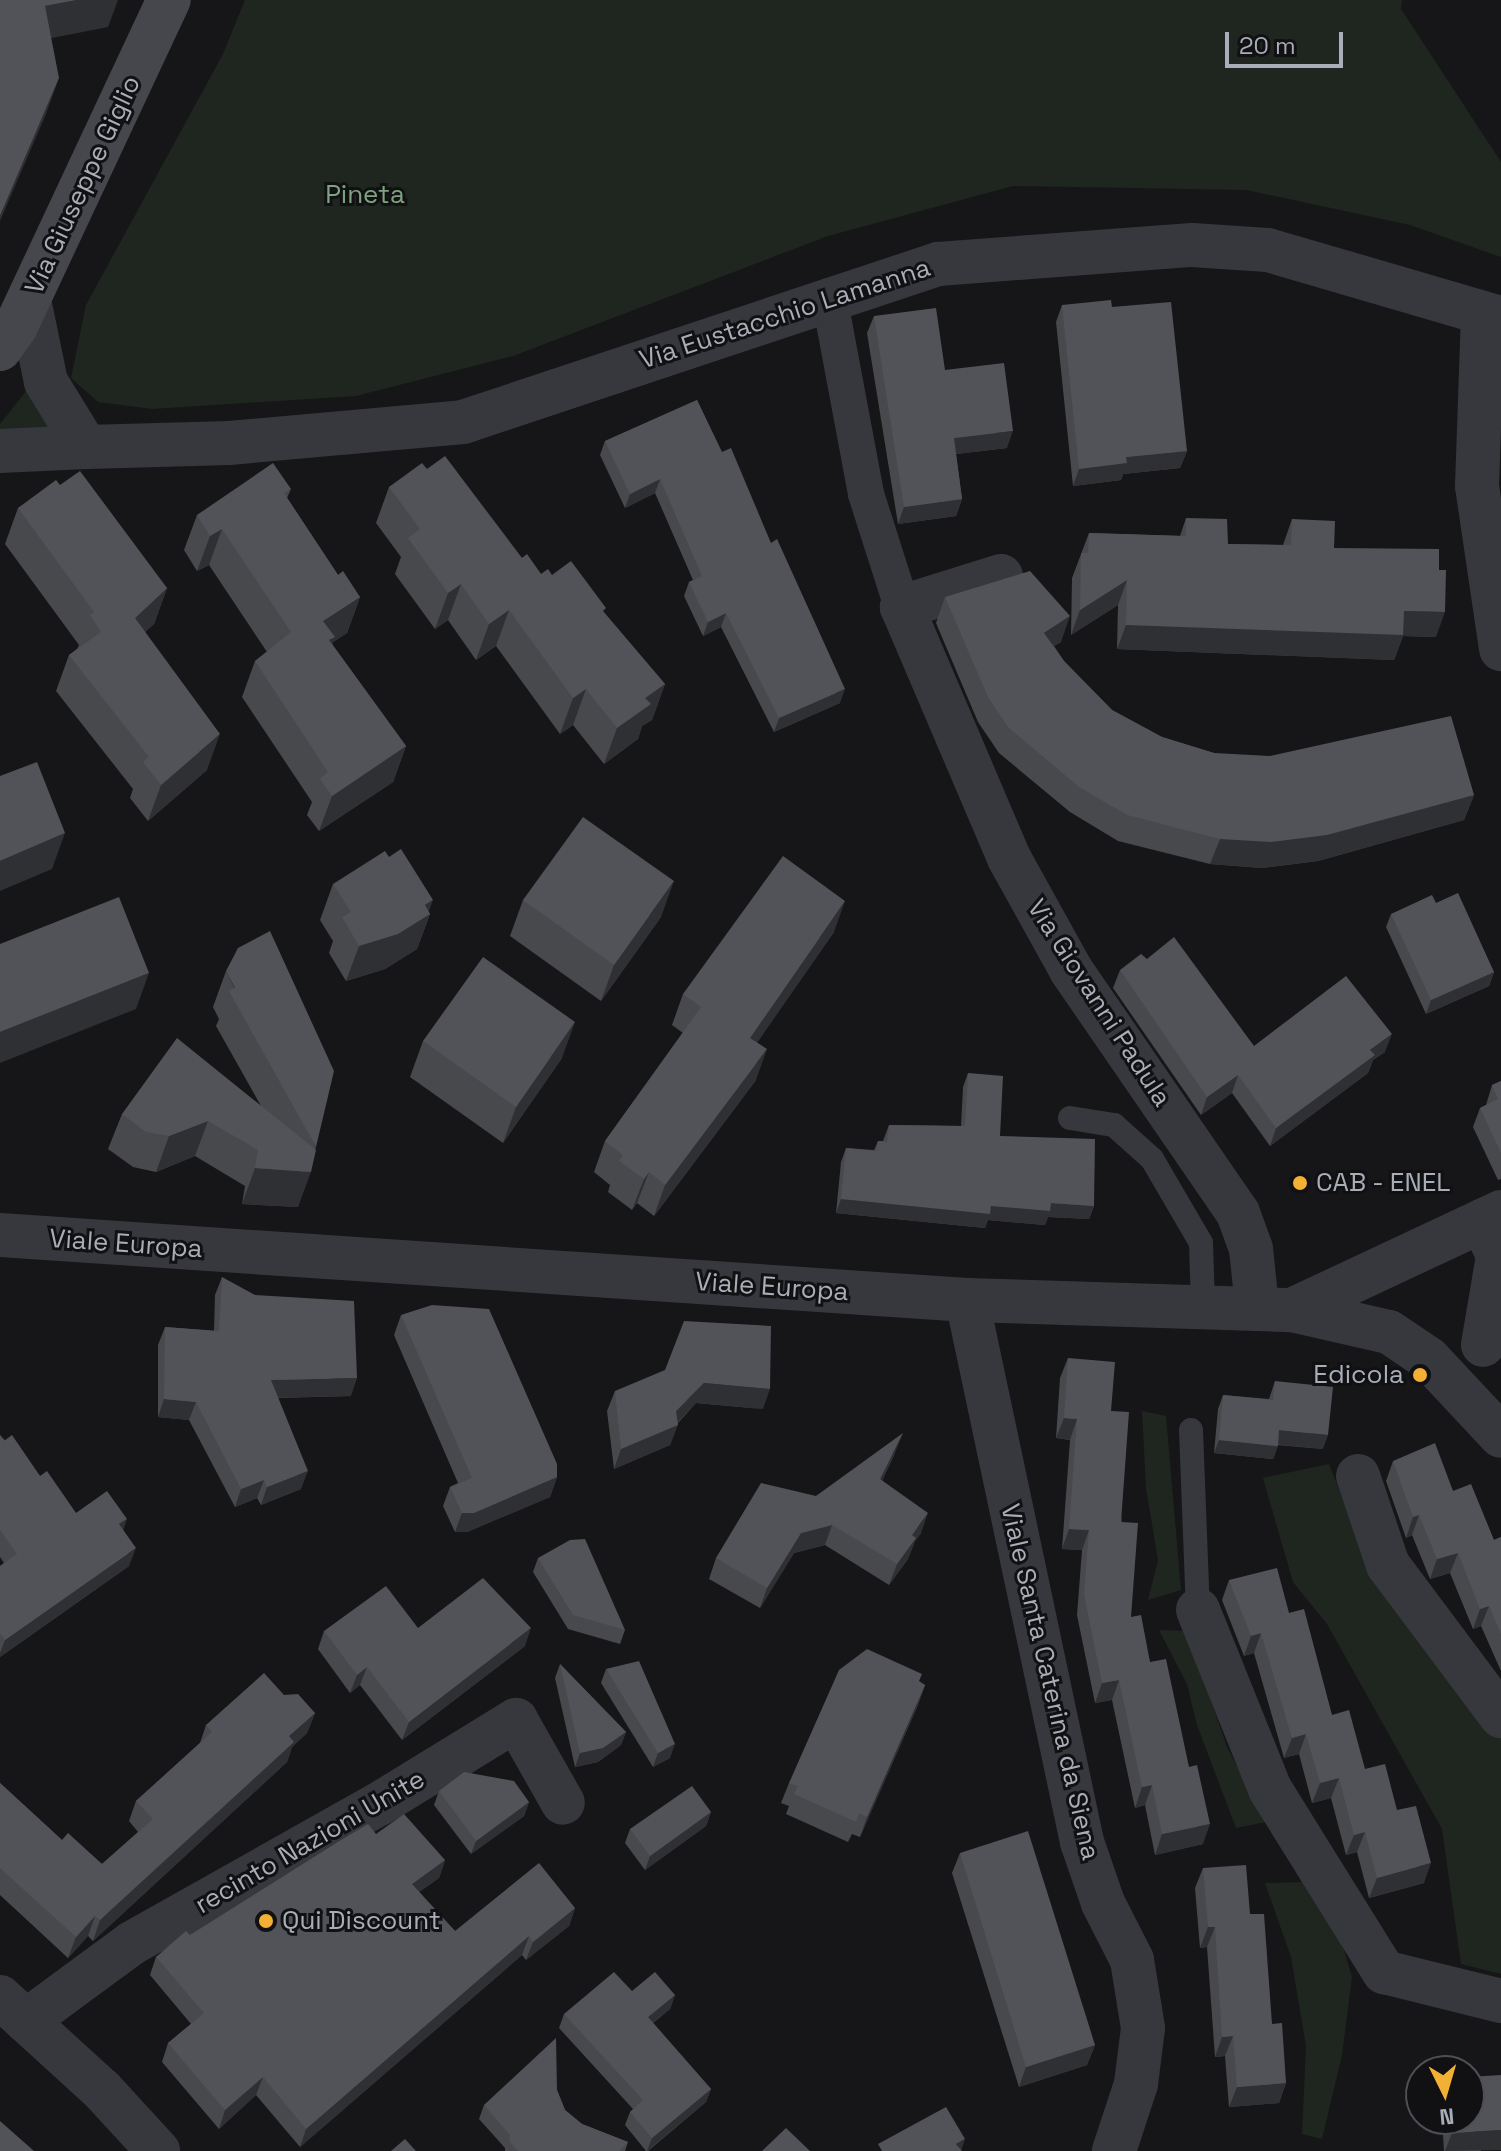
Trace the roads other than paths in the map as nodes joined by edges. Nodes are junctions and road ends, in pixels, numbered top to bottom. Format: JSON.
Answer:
{"nodes":[{"id":1,"x":163,"y":6,"type":"edge"},
{"id":2,"x":829,"y":296,"type":"junction"},
{"id":3,"x":29,"y":300,"type":"junction"},
{"id":4,"x":1492,"y":316,"type":"edge"},
{"id":5,"x":0,"y":349,"type":"edge"},
{"id":6,"x":86,"y":447,"type":"junction"},
{"id":7,"x":0,"y":451,"type":"edge"},
{"id":8,"x":1001,"y":576,"type":"edge"},
{"id":9,"x":902,"y":607,"type":"junction"},
{"id":10,"x":1501,"y":649,"type":"edge"},
{"id":11,"x":1070,"y":1118,"type":"dead end"},
{"id":12,"x":1492,"y":1217,"type":"edge"},
{"id":13,"x":0,"y":1235,"type":"edge"},
{"id":14,"x":967,"y":1300,"type":"junction"},
{"id":15,"x":1203,"y":1305,"type":"junction"},
{"id":16,"x":1274,"y":1308,"type":"junction"},
{"id":17,"x":1492,"y":1345,"type":"edge"},
{"id":18,"x":1488,"y":1421,"type":"edge"},
{"id":19,"x":1191,"y":1430,"type":"dead end"},
{"id":20,"x":1358,"y":1476,"type":"dead end"},
{"id":21,"x":1198,"y":1610,"type":"joint"},
{"id":22,"x":1501,"y":1716,"type":"edge"},
{"id":23,"x":563,"y":1803,"type":"dead end"},
{"id":24,"x":1501,"y":2001,"type":"edge"},
{"id":25,"x":13,"y":2009,"type":"edge"},
{"id":26,"x":158,"y":2151,"type":"edge"},
{"id":27,"x":1114,"y":2151,"type":"edge"}],
"edges":[{"from":1,"to":3,"type":"main road","name":"Via Giuseppe Giglio"},
{"from":2,"to":4,"type":"street","name":"Via Eustacchio Lamanna"},
{"from":2,"to":6,"type":"street","name":"Via Eustacchio Lamanna"},
{"from":2,"to":9,"type":"street","name":"Via Giovanni Padula"},
{"from":3,"to":5,"type":"main road","name":"Via Giuseppe Giglio"},
{"from":3,"to":6,"type":"street"},
{"from":4,"to":10,"type":"street"},
{"from":6,"to":7,"type":"street","name":"Via Eustacchio Lamanna"},
{"from":8,"to":9,"type":"street"},
{"from":9,"to":16,"type":"street","name":"Via Giovanni Padula"},
{"from":11,"to":15,"type":"lane"},
{"from":12,"to":16,"type":"street"},
{"from":12,"to":17,"type":"street"},
{"from":13,"to":14,"type":"street","name":"Viale Europa"},
{"from":14,"to":15,"type":"street","name":"Viale Europa"},
{"from":14,"to":27,"type":"street","name":"Viale Santa Caterina da Siena"},
{"from":15,"to":16,"type":"street","name":"Viale Europa"},
{"from":16,"to":18,"type":"street","name":"Viale Europa"},
{"from":17,"to":18,"type":"street"},
{"from":19,"to":21,"type":"lane"},
{"from":20,"to":22,"type":"street"},
{"from":21,"to":24,"type":"street"},
{"from":23,"to":25,"type":"street","name":"recinto Nazioni Unite"},
{"from":25,"to":26,"type":"street"}]}
